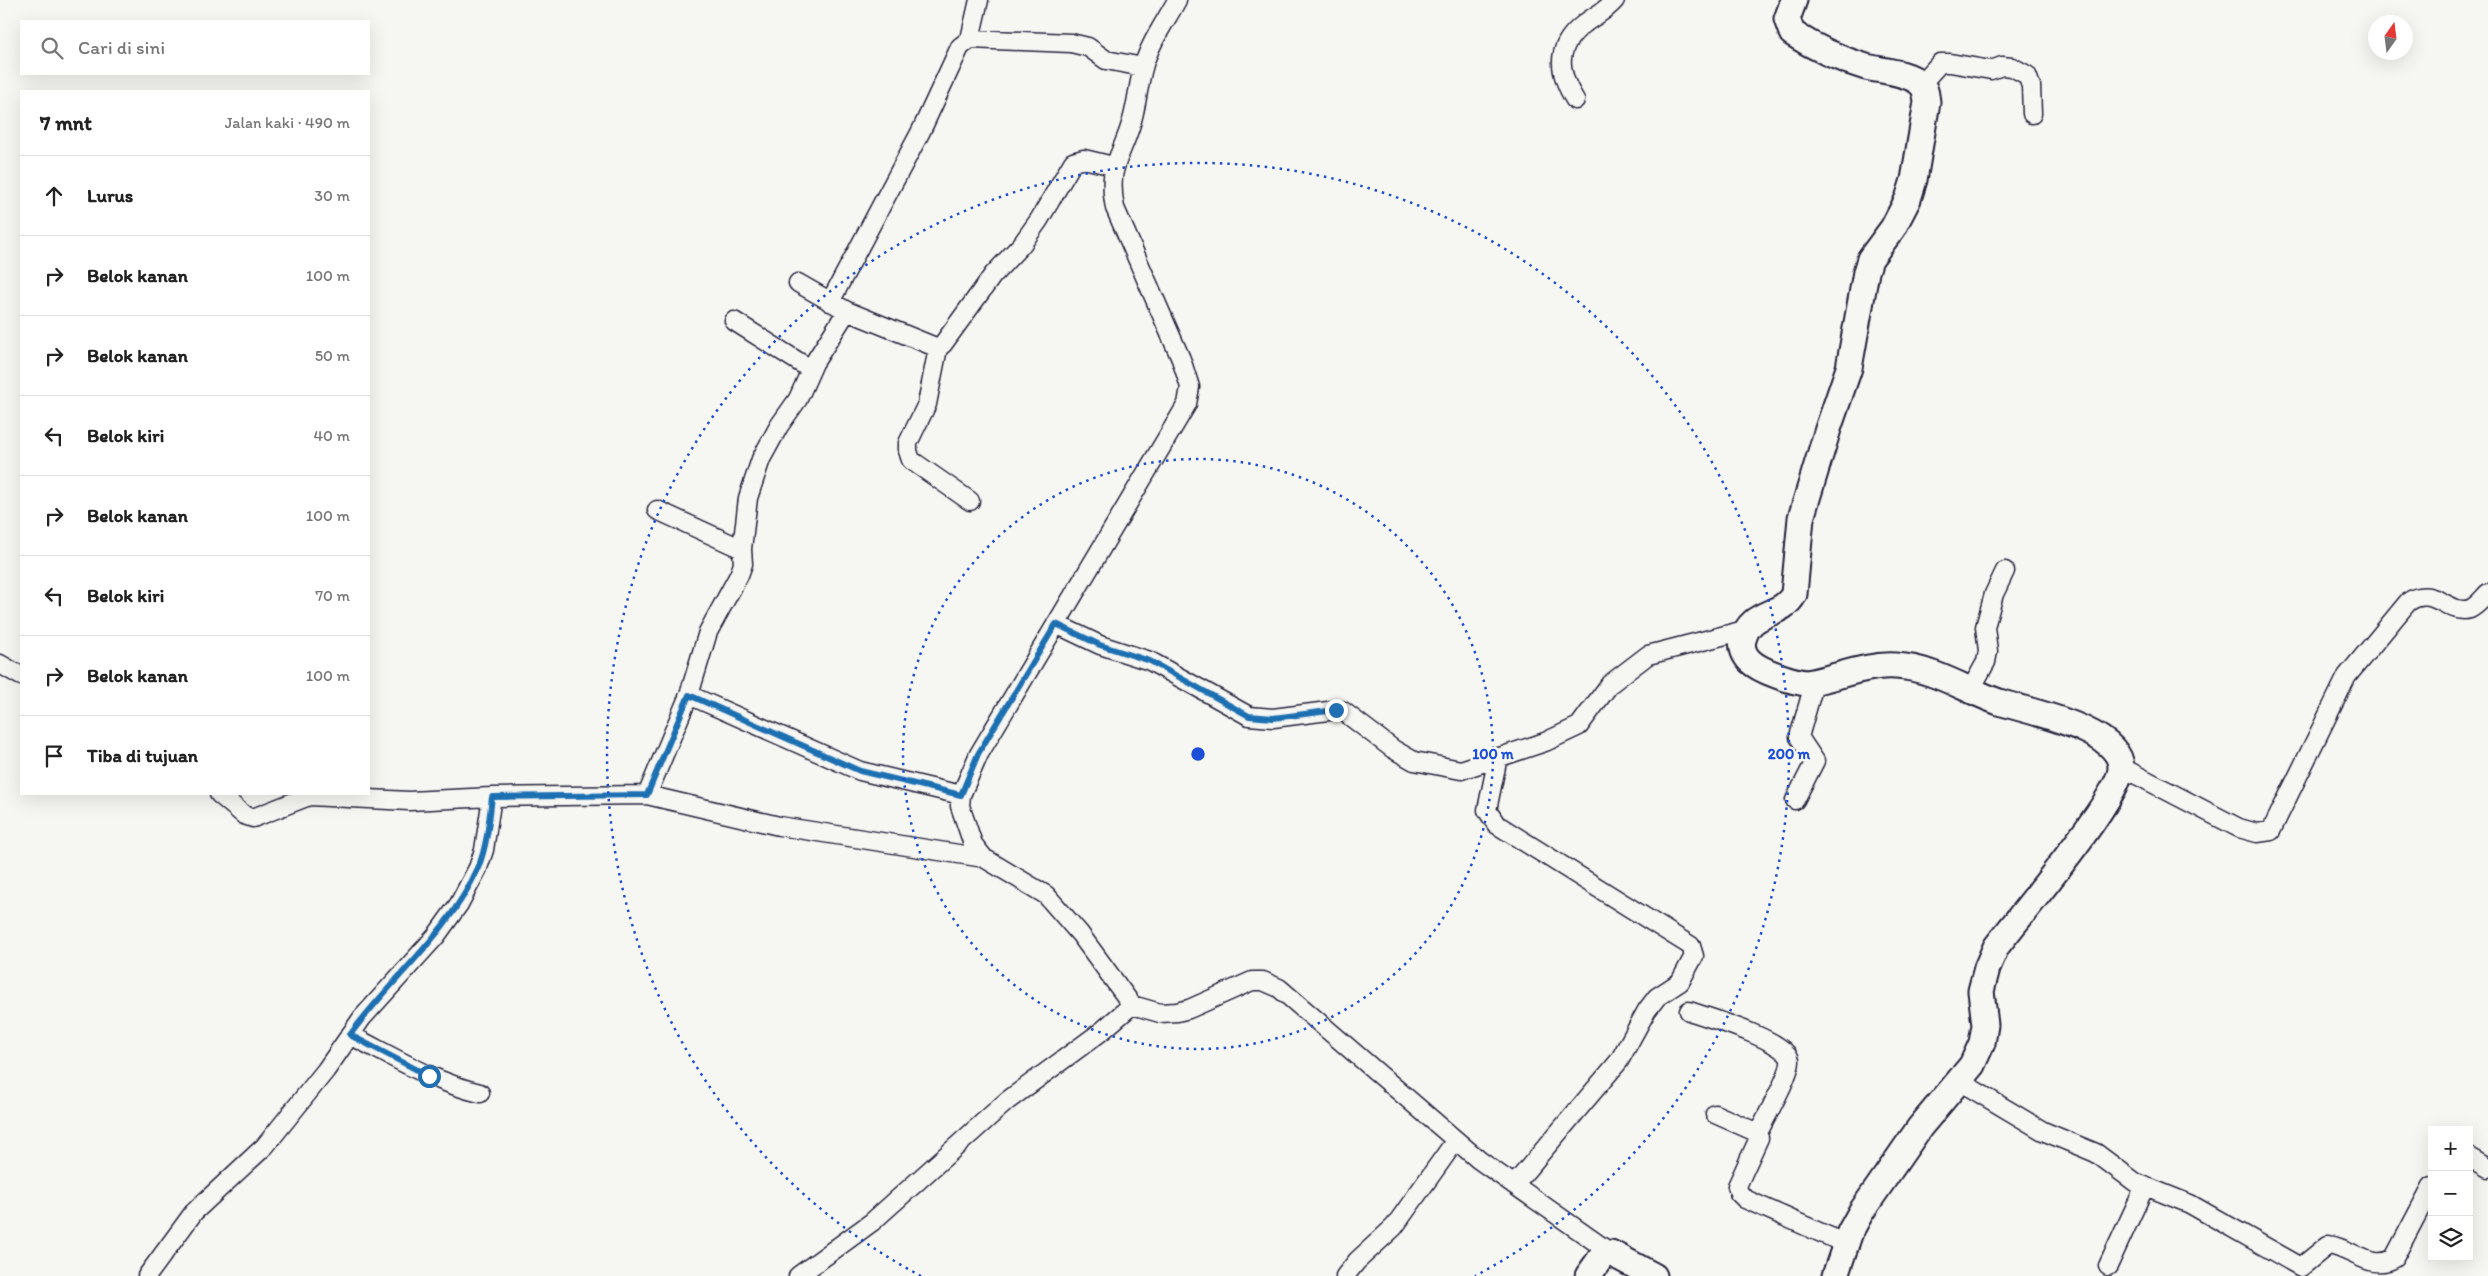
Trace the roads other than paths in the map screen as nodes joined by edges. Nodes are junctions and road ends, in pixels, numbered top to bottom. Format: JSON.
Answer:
{"nodes":[{"id":1,"x":979,"y":0,"type":"edge"},
{"id":2,"x":1177,"y":0,"type":"edge"},
{"id":3,"x":1614,"y":0,"type":"edge"},
{"id":4,"x":1794,"y":0,"type":"edge"},
{"id":5,"x":970,"y":39,"type":"junction"},
{"id":6,"x":1143,"y":67,"type":"junction"},
{"id":7,"x":1921,"y":84,"type":"junction"},
{"id":8,"x":1575,"y":100,"type":"dead end"},
{"id":9,"x":2032,"y":114,"type":"dead end"},
{"id":10,"x":1113,"y":166,"type":"junction"},
{"id":11,"x":798,"y":282,"type":"dead end"},
{"id":12,"x":830,"y":302,"type":"junction"},
{"id":13,"x":847,"y":311,"type":"junction"},
{"id":14,"x":734,"y":321,"type":"dead end"},
{"id":15,"x":938,"y":348,"type":"junction"},
{"id":16,"x":810,"y":369,"type":"junction"},
{"id":17,"x":970,"y":501,"type":"dead end"},
{"id":18,"x":657,"y":510,"type":"dead end"},
{"id":19,"x":742,"y":549,"type":"junction"},
{"id":20,"x":2005,"y":571,"type":"dead end"},
{"id":21,"x":2488,"y":593,"type":"edge"},
{"id":22,"x":1056,"y":624,"type":"junction"},
{"id":23,"x":1745,"y":630,"type":"junction"},
{"id":24,"x":0,"y":664,"type":"edge"},
{"id":25,"x":20,"y":675,"type":"edge"},
{"id":26,"x":1815,"y":682,"type":"junction"},
{"id":27,"x":1971,"y":689,"type":"junction"},
{"id":28,"x":689,"y":695,"type":"junction"},
{"id":29,"x":1498,"y":757,"type":"junction"},
{"id":30,"x":2121,"y":767,"type":"junction"},
{"id":31,"x":220,"y":795,"type":"edge"},
{"id":32,"x":647,"y":795,"type":"junction"},
{"id":33,"x":961,"y":795,"type":"junction"},
{"id":34,"x":492,"y":797,"type":"junction"},
{"id":35,"x":1795,"y":800,"type":"dead end"},
{"id":36,"x":984,"y":858,"type":"junction"},
{"id":37,"x":1132,"y":1005,"type":"junction"},
{"id":38,"x":1689,"y":1011,"type":"dead end"},
{"id":39,"x":350,"y":1035,"type":"junction"},
{"id":40,"x":1959,"y":1081,"type":"junction"},
{"id":41,"x":480,"y":1093,"type":"dead end"},
{"id":42,"x":1715,"y":1114,"type":"dead end"},
{"id":43,"x":1758,"y":1133,"type":"junction"},
{"id":44,"x":1456,"y":1140,"type":"junction"},
{"id":45,"x":2473,"y":1159,"type":"edge"},
{"id":46,"x":2488,"y":1168,"type":"edge"},
{"id":47,"x":1514,"y":1186,"type":"junction"},
{"id":48,"x":2145,"y":1186,"type":"junction"},
{"id":49,"x":2428,"y":1194,"type":"edge"},
{"id":50,"x":1846,"y":1244,"type":"junction"},
{"id":51,"x":1612,"y":1253,"type":"junction"},
{"id":52,"x":2108,"y":1266,"type":"dead end"},
{"id":53,"x":147,"y":1276,"type":"edge"},
{"id":54,"x":798,"y":1276,"type":"edge"},
{"id":55,"x":1345,"y":1276,"type":"edge"},
{"id":56,"x":1588,"y":1276,"type":"edge"},
{"id":57,"x":1654,"y":1276,"type":"edge"},
{"id":58,"x":1835,"y":1276,"type":"edge"}],
"edges":[{"from":1,"to":5,"type":"street"},
{"from":2,"to":6,"type":"street"},
{"from":3,"to":8,"type":"street"},
{"from":4,"to":7,"type":"street"},
{"from":5,"to":6,"type":"street"},
{"from":5,"to":12,"type":"street"},
{"from":6,"to":10,"type":"street"},
{"from":7,"to":9,"type":"street"},
{"from":7,"to":23,"type":"street"},
{"from":10,"to":15,"type":"street"},
{"from":10,"to":22,"type":"street"},
{"from":11,"to":12,"type":"street"},
{"from":12,"to":13,"type":"street"},
{"from":13,"to":15,"type":"street"},
{"from":13,"to":16,"type":"street"},
{"from":14,"to":16,"type":"street"},
{"from":15,"to":17,"type":"street"},
{"from":16,"to":19,"type":"street"},
{"from":18,"to":19,"type":"street"},
{"from":19,"to":28,"type":"street"},
{"from":20,"to":27,"type":"street"},
{"from":21,"to":30,"type":"street"},
{"from":22,"to":29,"type":"street"},
{"from":22,"to":33,"type":"street"},
{"from":23,"to":26,"type":"street"},
{"from":23,"to":29,"type":"street"},
{"from":24,"to":25,"type":"street"},
{"from":26,"to":27,"type":"street"},
{"from":26,"to":35,"type":"street"},
{"from":27,"to":30,"type":"street"},
{"from":28,"to":32,"type":"street"},
{"from":28,"to":33,"type":"street"},
{"from":29,"to":47,"type":"street"},
{"from":30,"to":40,"type":"street"},
{"from":31,"to":34,"type":"street"},
{"from":32,"to":34,"type":"street"},
{"from":32,"to":36,"type":"street"},
{"from":33,"to":36,"type":"street"},
{"from":34,"to":39,"type":"street"},
{"from":36,"to":37,"type":"street"},
{"from":37,"to":44,"type":"street"},
{"from":37,"to":54,"type":"street"},
{"from":38,"to":43,"type":"street"},
{"from":39,"to":41,"type":"street"},
{"from":39,"to":53,"type":"street"},
{"from":40,"to":48,"type":"street"},
{"from":40,"to":50,"type":"street"},
{"from":42,"to":43,"type":"street"},
{"from":43,"to":50,"type":"street"},
{"from":44,"to":47,"type":"street"},
{"from":44,"to":55,"type":"street"},
{"from":45,"to":46,"type":"street"},
{"from":47,"to":51,"type":"street"},
{"from":48,"to":49,"type":"street"},
{"from":48,"to":52,"type":"street"},
{"from":50,"to":58,"type":"street"},
{"from":51,"to":56,"type":"street"},
{"from":51,"to":57,"type":"street"}]}
